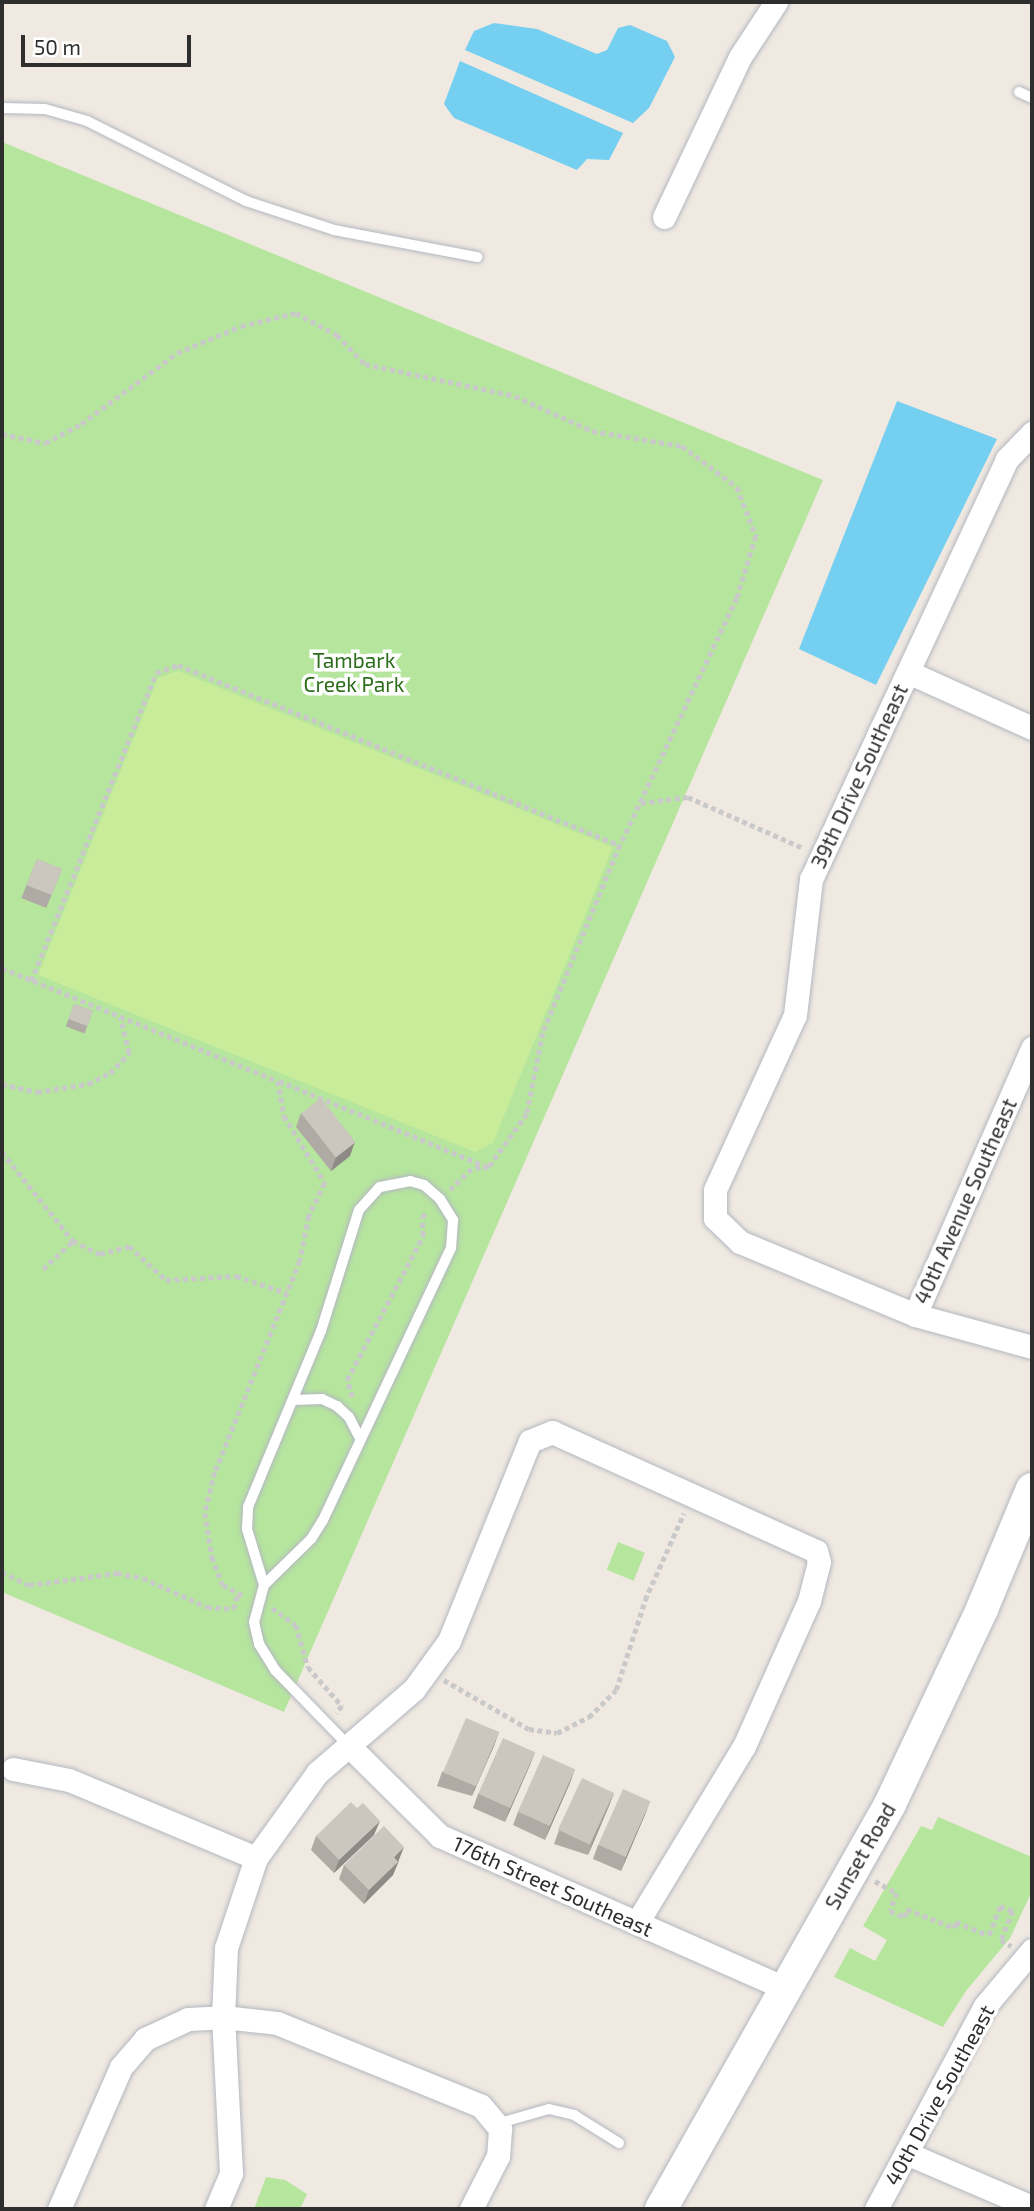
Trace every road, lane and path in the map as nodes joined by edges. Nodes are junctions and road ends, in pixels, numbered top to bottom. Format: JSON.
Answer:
{"nodes":[{"id":1,"x":776,"y":2,"type":"edge"},
{"id":2,"x":1019,"y":92,"type":"dead end"},
{"id":3,"x":1032,"y":98,"type":"edge"},
{"id":4,"x":2,"y":108,"type":"edge"},
{"id":5,"x":664,"y":217,"type":"dead end"},
{"id":6,"x":477,"y":257,"type":"dead end"},
{"id":7,"x":1032,"y":433,"type":"edge"},
{"id":8,"x":2,"y":434,"type":"edge"},
{"id":9,"x":908,"y":672,"type":"junction"},
{"id":10,"x":1032,"y":728,"type":"edge"},
{"id":11,"x":640,"y":803,"type":"junction"},
{"id":12,"x":620,"y":845,"type":"junction"},
{"id":13,"x":822,"y":856,"type":"junction"},
{"id":14,"x":2,"y":968,"type":"edge"},
{"id":15,"x":31,"y":981,"type":"junction"},
{"id":16,"x":120,"y":1017,"type":"junction"},
{"id":17,"x":1032,"y":1048,"type":"edge"},
{"id":18,"x":278,"y":1081,"type":"junction"},
{"id":19,"x":2,"y":1084,"type":"edge"},
{"id":20,"x":2,"y":1152,"type":"edge"},
{"id":21,"x":489,"y":1167,"type":"junction"},
{"id":22,"x":440,"y":1199,"type":"junction"},
{"id":23,"x":73,"y":1241,"type":"junction"},
{"id":24,"x":43,"y":1269,"type":"dead end"},
{"id":25,"x":287,"y":1293,"type":"junction"},
{"id":26,"x":915,"y":1315,"type":"junction"},
{"id":27,"x":1032,"y":1347,"type":"edge"},
{"id":28,"x":292,"y":1400,"type":"junction"},
{"id":29,"x":349,"y":1417,"type":"junction"},
{"id":30,"x":359,"y":1437,"type":"junction"},
{"id":31,"x":1032,"y":1489,"type":"edge"},
{"id":32,"x":693,"y":1495,"type":"junction"},
{"id":33,"x":2,"y":1572,"type":"edge"},
{"id":34,"x":264,"y":1585,"type":"junction"},
{"id":35,"x":238,"y":1594,"type":"junction"},
{"id":36,"x":258,"y":1602,"type":"junction"},
{"id":37,"x":429,"y":1669,"type":"junction"},
{"id":38,"x":329,"y":1726,"type":"junction"},
{"id":39,"x":349,"y":1746,"type":"junction"},
{"id":40,"x":13,"y":1769,"type":"dead end"},
{"id":41,"x":256,"y":1858,"type":"junction"},
{"id":42,"x":853,"y":1869,"type":"junction"},
{"id":43,"x":637,"y":1923,"type":"junction"},
{"id":44,"x":1031,"y":1954,"type":"edge"},
{"id":45,"x":784,"y":1988,"type":"junction"},
{"id":46,"x":223,"y":2017,"type":"junction"},
{"id":47,"x":498,"y":2127,"type":"junction"},
{"id":48,"x":619,"y":2143,"type":"dead end"},
{"id":49,"x":906,"y":2153,"type":"junction"},
{"id":50,"x":1032,"y":2207,"type":"edge"},
{"id":51,"x":59,"y":2209,"type":"edge"},
{"id":52,"x":216,"y":2209,"type":"edge"},
{"id":53,"x":471,"y":2209,"type":"edge"},
{"id":54,"x":661,"y":2209,"type":"edge"},
{"id":55,"x":876,"y":2209,"type":"edge"}],
"edges":[{"from":1,"to":5,"type":"street"},
{"from":2,"to":3,"type":"lane"},
{"from":4,"to":6,"type":"lane"},
{"from":7,"to":9,"type":"street","name":"39th Drive Southeast"},
{"from":8,"to":11,"type":"path"},
{"from":9,"to":10,"type":"street"},
{"from":9,"to":13,"type":"street","name":"39th Drive Southeast"},
{"from":11,"to":12,"type":"path"},
{"from":11,"to":13,"type":"path"},
{"from":12,"to":15,"type":"path"},
{"from":12,"to":21,"type":"path"},
{"from":13,"to":26,"type":"street","name":"39th Drive Southeast"},
{"from":14,"to":15,"type":"path"},
{"from":15,"to":16,"type":"path"},
{"from":16,"to":18,"type":"path"},
{"from":16,"to":19,"type":"path"},
{"from":17,"to":26,"type":"street","name":"40th Avenue Southeast"},
{"from":18,"to":21,"type":"path"},
{"from":18,"to":25,"type":"path"},
{"from":20,"to":23,"type":"path"},
{"from":21,"to":22,"type":"path"},
{"from":22,"to":28,"type":"lane"},
{"from":22,"to":29,"type":"path"},
{"from":22,"to":30,"type":"lane"},
{"from":23,"to":24,"type":"path"},
{"from":23,"to":25,"type":"path"},
{"from":25,"to":35,"type":"path"},
{"from":26,"to":27,"type":"street"},
{"from":28,"to":29,"type":"lane"},
{"from":28,"to":34,"type":"lane"},
{"from":29,"to":30,"type":"lane"},
{"from":30,"to":34,"type":"lane"},
{"from":31,"to":42,"type":"street","name":"Sunset Road"},
{"from":32,"to":37,"type":"street"},
{"from":32,"to":37,"type":"path"},
{"from":32,"to":43,"type":"street"},
{"from":33,"to":35,"type":"path"},
{"from":34,"to":36,"type":"lane"},
{"from":35,"to":36,"type":"path"},
{"from":36,"to":38,"type":"lane"},
{"from":36,"to":38,"type":"path"},
{"from":37,"to":39,"type":"street"},
{"from":38,"to":39,"type":"lane"},
{"from":39,"to":41,"type":"street"},
{"from":39,"to":43,"type":"street","name":"176th Street Southeast"},
{"from":40,"to":41,"type":"street"},
{"from":41,"to":46,"type":"street"},
{"from":42,"to":44,"type":"path"},
{"from":42,"to":45,"type":"street","name":"Sunset Road"},
{"from":43,"to":45,"type":"street","name":"176th Street Southeast"},
{"from":44,"to":49,"type":"street","name":"40th Drive Southeast"},
{"from":45,"to":54,"type":"street","name":"Sunset Road"},
{"from":46,"to":47,"type":"street"},
{"from":46,"to":51,"type":"street"},
{"from":46,"to":52,"type":"street"},
{"from":47,"to":48,"type":"lane"},
{"from":47,"to":53,"type":"street"},
{"from":49,"to":50,"type":"street"},
{"from":49,"to":55,"type":"street","name":"40th Drive Southeast"}]}
